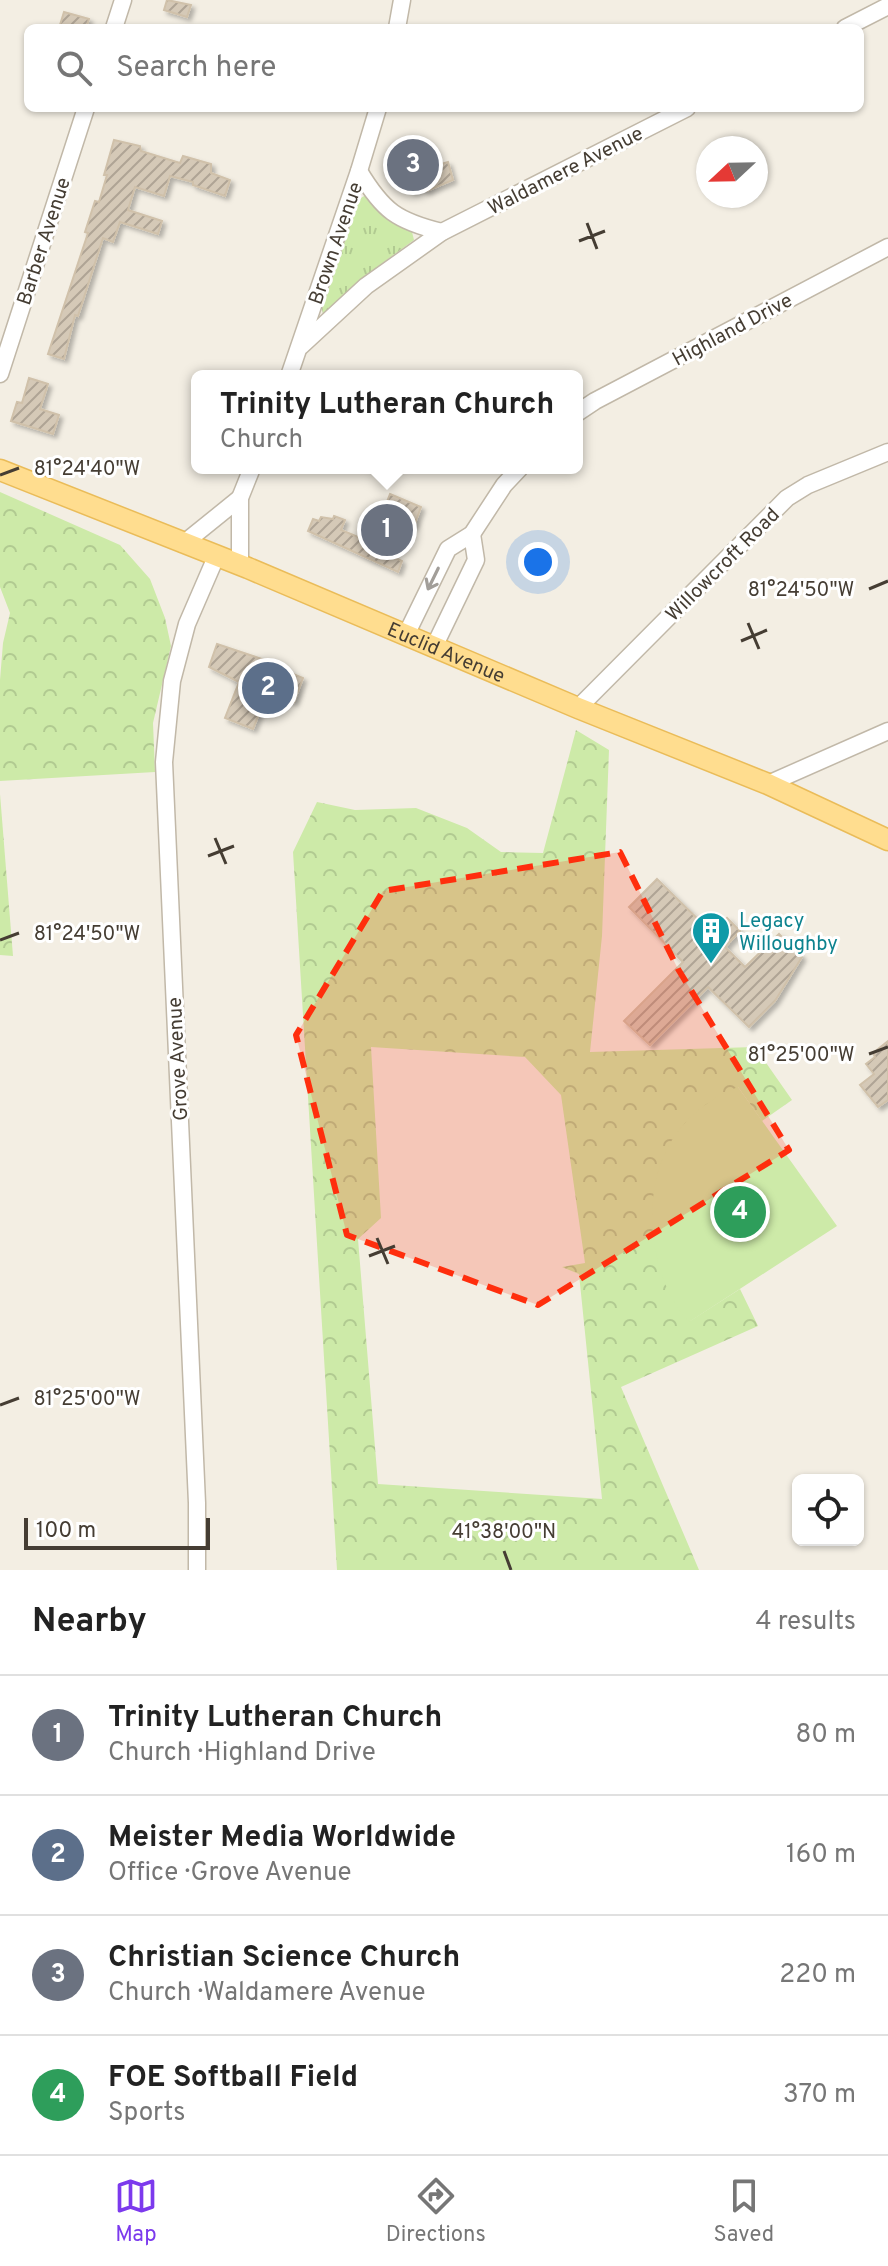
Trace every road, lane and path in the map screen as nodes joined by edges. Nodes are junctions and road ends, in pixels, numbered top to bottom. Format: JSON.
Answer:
{"nodes":[{"id":1,"x":123,"y":0,"type":"edge"},
{"id":2,"x":402,"y":0,"type":"edge"},
{"id":3,"x":888,"y":6,"type":"edge"},
{"id":4,"x":115,"y":24,"type":"edge"},
{"id":5,"x":398,"y":24,"type":"edge"},
{"id":6,"x":853,"y":24,"type":"edge"},
{"id":7,"x":85,"y":112,"type":"edge"},
{"id":8,"x":377,"y":112,"type":"edge"},
{"id":9,"x":679,"y":112,"type":"edge"},
{"id":10,"x":359,"y":171,"type":"junction"},
{"id":11,"x":442,"y":232,"type":"junction"},
{"id":12,"x":888,"y":247,"type":"edge"},
{"id":13,"x":301,"y":346,"type":"junction"},
{"id":14,"x":291,"y":370,"type":"edge"},
{"id":15,"x":0,"y":374,"type":"edge"},
{"id":16,"x":583,"y":410,"type":"edge"},
{"id":17,"x":888,"y":452,"type":"edge"},
{"id":18,"x":0,"y":470,"type":"edge"},
{"id":19,"x":250,"y":474,"type":"edge"},
{"id":20,"x":514,"y":474,"type":"edge"},
{"id":21,"x":240,"y":498,"type":"junction"},
{"id":22,"x":472,"y":534,"type":"junction"},
{"id":23,"x":183,"y":544,"type":"junction"},
{"id":24,"x":216,"y":557,"type":"junction"},
{"id":25,"x":240,"y":565,"type":"junction"},
{"id":26,"x":406,"y":635,"type":"junction"},
{"id":27,"x":434,"y":647,"type":"junction"},
{"id":28,"x":578,"y":708,"type":"junction"},
{"id":29,"x":888,"y":731,"type":"edge"},
{"id":30,"x":768,"y":784,"type":"junction"},
{"id":31,"x":888,"y":840,"type":"edge"},
{"id":32,"x":197,"y":1570,"type":"edge"}],
"edges":[{"from":1,"to":4,"type":"street"},
{"from":2,"to":5,"type":"street"},
{"from":3,"to":6,"type":"street"},
{"from":7,"to":15,"type":"street","name":"Barber Avenue"},
{"from":8,"to":10,"type":"street","name":"Brown Avenue"},
{"from":9,"to":11,"type":"street","name":"Waldamere Avenue"},
{"from":10,"to":11,"type":"street"},
{"from":10,"to":13,"type":"street","name":"Brown Avenue"},
{"from":11,"to":13,"type":"street","name":"Waldamere Avenue"},
{"from":12,"to":16,"type":"street","name":"Highland Drive"},
{"from":13,"to":14,"type":"street","name":"Brown Avenue"},
{"from":17,"to":28,"type":"street","name":"Willowcroft Road"},
{"from":18,"to":23,"type":"main road","name":"Euclid Avenue"},
{"from":19,"to":21,"type":"street"},
{"from":20,"to":22,"type":"street"},
{"from":21,"to":23,"type":"street"},
{"from":21,"to":25,"type":"street"},
{"from":22,"to":26,"type":"street","one_way":true},
{"from":22,"to":27,"type":"street"},
{"from":23,"to":24,"type":"main road","name":"Euclid Avenue"},
{"from":24,"to":25,"type":"main road","name":"Euclid Avenue"},
{"from":24,"to":32,"type":"street","name":"Grove Avenue"},
{"from":25,"to":26,"type":"main road","name":"Euclid Avenue"},
{"from":26,"to":27,"type":"main road","name":"Euclid Avenue"},
{"from":27,"to":28,"type":"main road","name":"Euclid Avenue"},
{"from":28,"to":30,"type":"main road","name":"Euclid Avenue"},
{"from":29,"to":30,"type":"street"},
{"from":30,"to":31,"type":"main road","name":"Euclid Avenue"}]}
